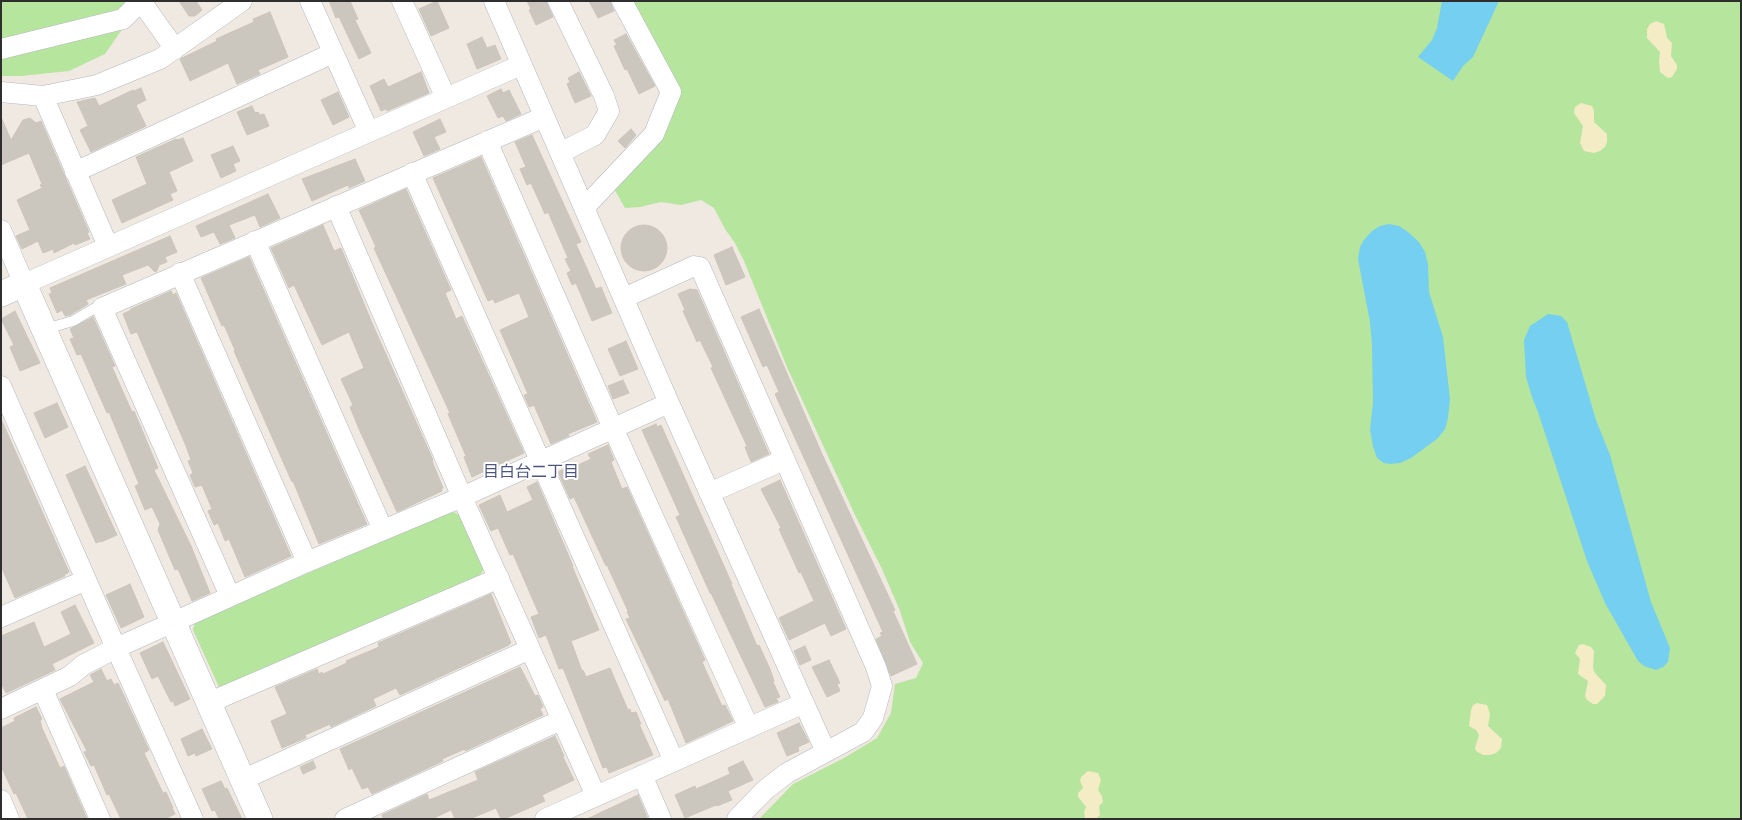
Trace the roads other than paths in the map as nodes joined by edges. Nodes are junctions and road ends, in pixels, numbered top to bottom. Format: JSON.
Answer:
{"nodes":[{"id":1,"x":242,"y":1,"type":"edge"},
{"id":2,"x":310,"y":1,"type":"edge"},
{"id":3,"x":402,"y":1,"type":"edge"},
{"id":4,"x":494,"y":1,"type":"edge"},
{"id":5,"x":558,"y":1,"type":"edge"},
{"id":6,"x":622,"y":1,"type":"edge"},
{"id":7,"x":143,"y":4,"type":"edge"},
{"id":8,"x":1,"y":49,"type":"edge"},
{"id":9,"x":176,"y":49,"type":"junction"},
{"id":10,"x":333,"y":53,"type":"junction"},
{"id":11,"x":521,"y":65,"type":"junction"},
{"id":12,"x":1,"y":92,"type":"edge"},
{"id":13,"x":43,"y":96,"type":"junction"},
{"id":14,"x":446,"y":98,"type":"junction"},
{"id":15,"x":544,"y":117,"type":"junction"},
{"id":16,"x":369,"y":132,"type":"junction"},
{"id":17,"x":488,"y":141,"type":"junction"},
{"id":18,"x":560,"y":153,"type":"junction"},
{"id":19,"x":75,"y":172,"type":"junction"},
{"id":20,"x":412,"y":174,"type":"junction"},
{"id":21,"x":336,"y":206,"type":"junction"},
{"id":22,"x":584,"y":208,"type":"junction"},
{"id":23,"x":1,"y":230,"type":"edge"},
{"id":24,"x":255,"y":241,"type":"junction"},
{"id":25,"x":108,"y":246,"type":"junction"},
{"id":26,"x":180,"y":273,"type":"junction"},
{"id":27,"x":24,"y":284,"type":"junction"},
{"id":28,"x":1,"y":294,"type":"edge"},
{"id":29,"x":624,"y":298,"type":"junction"},
{"id":30,"x":102,"y":308,"type":"junction"},
{"id":31,"x":45,"y":329,"type":"junction"},
{"id":32,"x":1,"y":386,"type":"edge"},
{"id":33,"x":669,"y":403,"type":"junction"},
{"id":34,"x":613,"y":428,"type":"junction"},
{"id":35,"x":784,"y":460,"type":"junction"},
{"id":36,"x":540,"y":462,"type":"junction"},
{"id":37,"x":709,"y":493,"type":"junction"},
{"id":38,"x":462,"y":497,"type":"junction"},
{"id":39,"x":383,"y":530,"type":"junction"},
{"id":40,"x":307,"y":562,"type":"junction"},
{"id":41,"x":498,"y":578,"type":"junction"},
{"id":42,"x":86,"y":580,"type":"junction"},
{"id":43,"x":230,"y":596,"type":"junction"},
{"id":44,"x":4,"y":609,"type":"edge"},
{"id":45,"x":172,"y":623,"type":"junction"},
{"id":46,"x":116,"y":648,"type":"junction"},
{"id":47,"x":530,"y":650,"type":"junction"},
{"id":48,"x":43,"y":690,"type":"junction"},
{"id":49,"x":208,"y":703,"type":"junction"},
{"id":50,"x":804,"y":703,"type":"junction"},
{"id":51,"x":1,"y":709,"type":"edge"},
{"id":52,"x":561,"y":720,"type":"junction"},
{"id":53,"x":748,"y":728,"type":"junction"},
{"id":54,"x":826,"y":752,"type":"junction"},
{"id":55,"x":674,"y":761,"type":"junction"},
{"id":56,"x":642,"y":775,"type":"junction"},
{"id":57,"x":242,"y":780,"type":"junction"},
{"id":58,"x":596,"y":796,"type":"junction"},
{"id":59,"x":1,"y":800,"type":"edge"},
{"id":60,"x":9,"y":819,"type":"edge"},
{"id":61,"x":100,"y":819,"type":"edge"},
{"id":62,"x":193,"y":819,"type":"edge"},
{"id":63,"x":260,"y":819,"type":"edge"},
{"id":64,"x":345,"y":819,"type":"edge"},
{"id":65,"x":545,"y":819,"type":"edge"},
{"id":66,"x":662,"y":819,"type":"edge"},
{"id":67,"x":737,"y":819,"type":"edge"}],
"edges":[{"from":1,"to":9,"type":"street"},
{"from":2,"to":10,"type":"street"},
{"from":3,"to":14,"type":"street"},
{"from":4,"to":11,"type":"street"},
{"from":5,"to":18,"type":"street"},
{"from":6,"to":22,"type":"street"},
{"from":7,"to":8,"type":"street"},
{"from":7,"to":9,"type":"street"},
{"from":9,"to":13,"type":"street"},
{"from":10,"to":16,"type":"street"},
{"from":10,"to":19,"type":"street"},
{"from":11,"to":14,"type":"street"},
{"from":11,"to":15,"type":"street"},
{"from":12,"to":13,"type":"street"},
{"from":13,"to":19,"type":"street"},
{"from":14,"to":16,"type":"street"},
{"from":15,"to":17,"type":"street"},
{"from":15,"to":18,"type":"street"},
{"from":16,"to":25,"type":"street"},
{"from":17,"to":20,"type":"street"},
{"from":17,"to":34,"type":"street"},
{"from":18,"to":22,"type":"street"},
{"from":19,"to":25,"type":"street"},
{"from":20,"to":21,"type":"street"},
{"from":20,"to":36,"type":"street"},
{"from":21,"to":24,"type":"street"},
{"from":21,"to":38,"type":"street"},
{"from":22,"to":29,"type":"street"},
{"from":23,"to":27,"type":"street"},
{"from":24,"to":26,"type":"street"},
{"from":24,"to":39,"type":"street"},
{"from":25,"to":27,"type":"street"},
{"from":26,"to":30,"type":"street"},
{"from":26,"to":40,"type":"street"},
{"from":27,"to":28,"type":"street"},
{"from":27,"to":31,"type":"street"},
{"from":29,"to":33,"type":"street"},
{"from":29,"to":35,"type":"street"},
{"from":30,"to":31,"type":"lane"},
{"from":30,"to":43,"type":"street"},
{"from":31,"to":45,"type":"street"},
{"from":32,"to":42,"type":"street"},
{"from":33,"to":34,"type":"street"},
{"from":33,"to":37,"type":"street"},
{"from":34,"to":36,"type":"street"},
{"from":34,"to":53,"type":"street"},
{"from":35,"to":37,"type":"street"},
{"from":35,"to":54,"type":"street"},
{"from":36,"to":38,"type":"street"},
{"from":36,"to":55,"type":"street"},
{"from":37,"to":50,"type":"street"},
{"from":38,"to":39,"type":"street"},
{"from":38,"to":41,"type":"street"},
{"from":39,"to":40,"type":"street"},
{"from":40,"to":43,"type":"street"},
{"from":41,"to":47,"type":"street"},
{"from":41,"to":49,"type":"street"},
{"from":42,"to":44,"type":"street"},
{"from":42,"to":46,"type":"street"},
{"from":43,"to":45,"type":"street"},
{"from":45,"to":46,"type":"street"},
{"from":45,"to":49,"type":"street"},
{"from":46,"to":48,"type":"street"},
{"from":46,"to":62,"type":"street"},
{"from":47,"to":52,"type":"street"},
{"from":47,"to":57,"type":"street"},
{"from":48,"to":51,"type":"street"},
{"from":48,"to":61,"type":"street"},
{"from":49,"to":57,"type":"street"},
{"from":50,"to":53,"type":"street"},
{"from":50,"to":54,"type":"street"},
{"from":52,"to":58,"type":"street"},
{"from":52,"to":64,"type":"street"},
{"from":53,"to":55,"type":"street"},
{"from":54,"to":67,"type":"street"},
{"from":55,"to":56,"type":"street"},
{"from":56,"to":58,"type":"street"},
{"from":56,"to":66,"type":"street"},
{"from":57,"to":63,"type":"street"},
{"from":58,"to":65,"type":"street"},
{"from":59,"to":60,"type":"street"}]}
